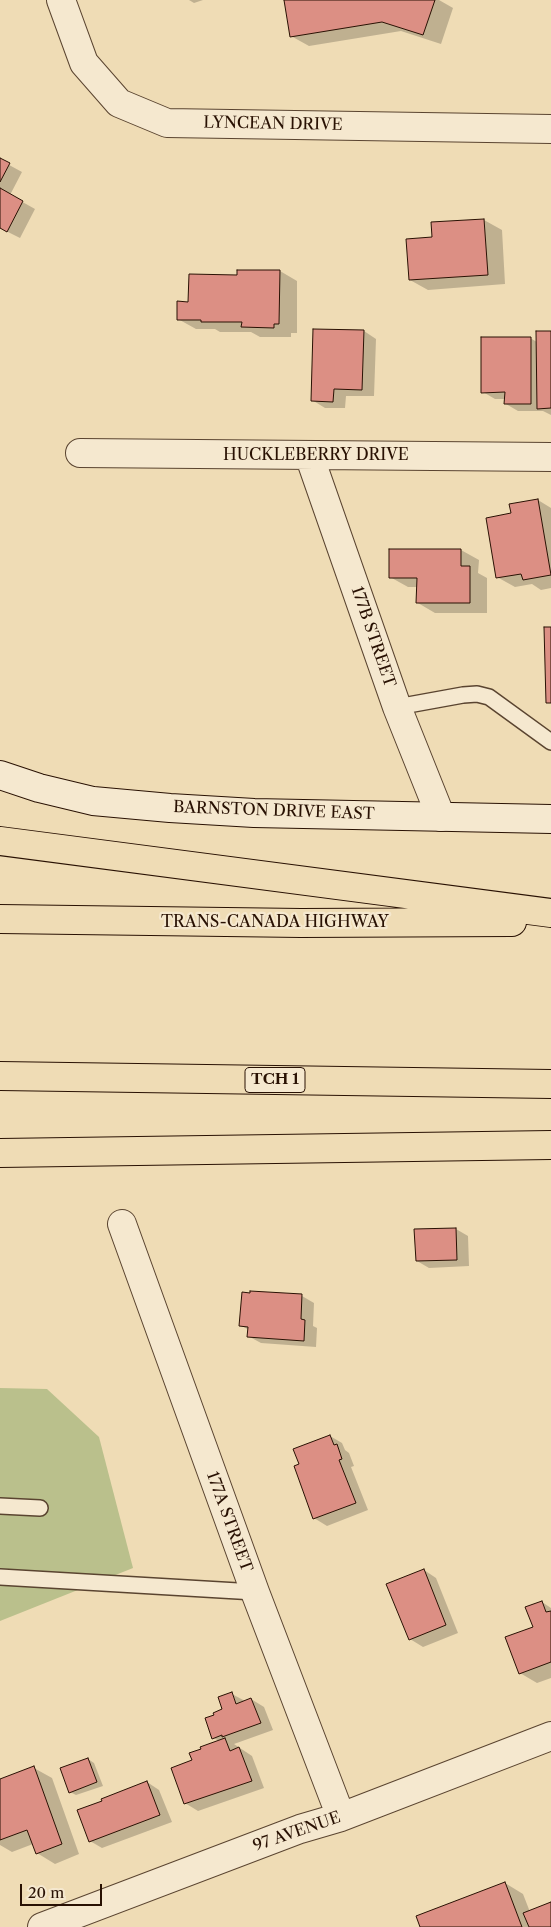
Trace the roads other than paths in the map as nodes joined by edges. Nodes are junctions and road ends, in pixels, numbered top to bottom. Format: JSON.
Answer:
{"nodes":[{"id":1,"x":61,"y":0,"type":"edge"},
{"id":2,"x":551,"y":129,"type":"edge"},
{"id":3,"x":80,"y":453,"type":"dead end"},
{"id":4,"x":309,"y":455,"type":"junction"},
{"id":5,"x":551,"y":457,"type":"edge"},
{"id":6,"x":397,"y":707,"type":"junction"},
{"id":7,"x":551,"y":742,"type":"edge"},
{"id":8,"x":0,"y":775,"type":"edge"},
{"id":9,"x":441,"y":817,"type":"junction"},
{"id":10,"x":551,"y":819,"type":"edge"},
{"id":11,"x":0,"y":842,"type":"edge"},
{"id":12,"x":551,"y":913,"type":"edge"},
{"id":13,"x":0,"y":919,"type":"edge"},
{"id":14,"x":551,"y":922,"type":"edge"},
{"id":15,"x":0,"y":1076,"type":"edge"},
{"id":16,"x":551,"y":1084,"type":"edge"},
{"id":17,"x":0,"y":1140,"type":"edge"},
{"id":18,"x":551,"y":1145,"type":"edge"},
{"id":19,"x":309,"y":1148,"type":"junction"},
{"id":20,"x":0,"y":1153,"type":"edge"},
{"id":21,"x":122,"y":1224,"type":"dead end"},
{"id":22,"x":0,"y":1506,"type":"edge"},
{"id":23,"x":40,"y":1508,"type":"dead end"},
{"id":24,"x":0,"y":1577,"type":"edge"},
{"id":25,"x":255,"y":1592,"type":"junction"},
{"id":26,"x":551,"y":1736,"type":"edge"},
{"id":27,"x":341,"y":1817,"type":"junction"},
{"id":28,"x":42,"y":1927,"type":"edge"}],
"edges":[{"from":1,"to":2,"type":"street","name":"LYNCEAN DRIVE"},
{"from":3,"to":4,"type":"street","name":"HUCKLEBERRY DRIVE"},
{"from":4,"to":5,"type":"street","name":"HUCKLEBERRY DRIVE"},
{"from":4,"to":6,"type":"street","name":"177B STREET"},
{"from":6,"to":7,"type":"lane"},
{"from":6,"to":9,"type":"street","name":"177B STREET"},
{"from":8,"to":9,"type":"street","name":"BARNSTON DRIVE EAST"},
{"from":9,"to":10,"type":"street","name":"BARNSTON DRIVE EAST"},
{"from":11,"to":12,"type":"highway"},
{"from":13,"to":14,"type":"highway","name":"TRANS-CANADA HIGHWAY"},
{"from":15,"to":16,"type":"highway","number":"TCH 1"},
{"from":17,"to":19,"type":"highway"},
{"from":18,"to":19,"type":"highway"},
{"from":19,"to":20,"type":"highway"},
{"from":21,"to":25,"type":"street","name":"177A STREET"},
{"from":22,"to":23,"type":"lane"},
{"from":24,"to":25,"type":"lane"},
{"from":25,"to":27,"type":"street","name":"177A STREET"},
{"from":26,"to":27,"type":"street","name":"97 AVENUE"},
{"from":27,"to":28,"type":"street","name":"97 AVENUE"}]}
